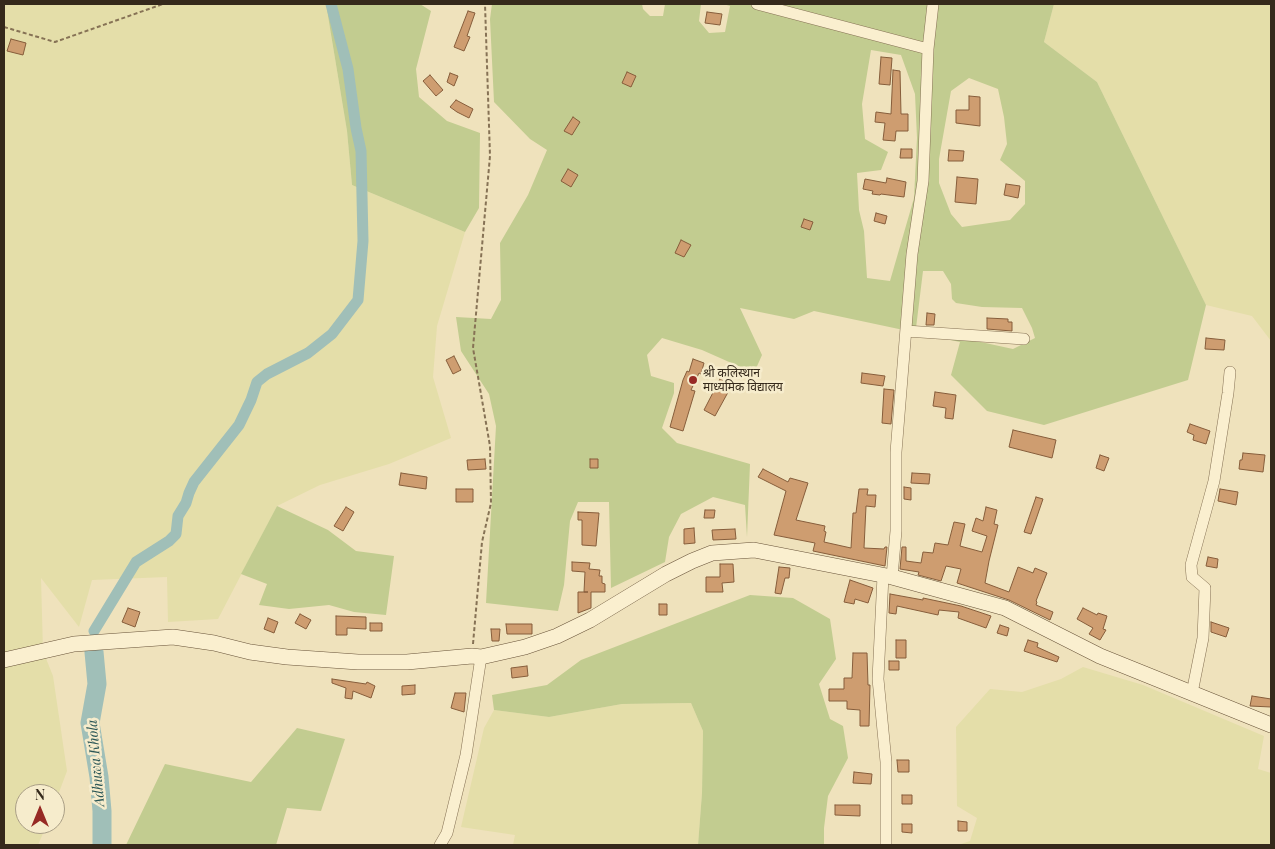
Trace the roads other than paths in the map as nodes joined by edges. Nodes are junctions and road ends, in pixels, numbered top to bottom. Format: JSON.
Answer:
{"nodes":[{"id":1,"x":757,"y":4,"type":"edge"},
{"id":2,"x":933,"y":4,"type":"edge"},
{"id":3,"x":928,"y":49,"type":"junction"},
{"id":4,"x":906,"y":331,"type":"junction"},
{"id":5,"x":1024,"y":339,"type":"dead end"},
{"id":6,"x":1230,"y":372,"type":"dead end"},
{"id":7,"x":888,"y":576,"type":"junction"},
{"id":8,"x":477,"y":657,"type":"junction"},
{"id":9,"x":4,"y":660,"type":"edge"},
{"id":10,"x":1192,"y":693,"type":"junction"},
{"id":11,"x":1271,"y":725,"type":"edge"},
{"id":12,"x":440,"y":845,"type":"edge"},
{"id":13,"x":886,"y":845,"type":"edge"}],
"edges":[{"from":1,"to":3,"type":"street"},
{"from":2,"to":3,"type":"street"},
{"from":3,"to":4,"type":"street"},
{"from":4,"to":5,"type":"street"},
{"from":4,"to":7,"type":"street"},
{"from":6,"to":10,"type":"street"},
{"from":7,"to":8,"type":"street"},
{"from":7,"to":10,"type":"street"},
{"from":7,"to":13,"type":"street"},
{"from":8,"to":9,"type":"street"},
{"from":8,"to":12,"type":"street"},
{"from":10,"to":11,"type":"street"}]}
